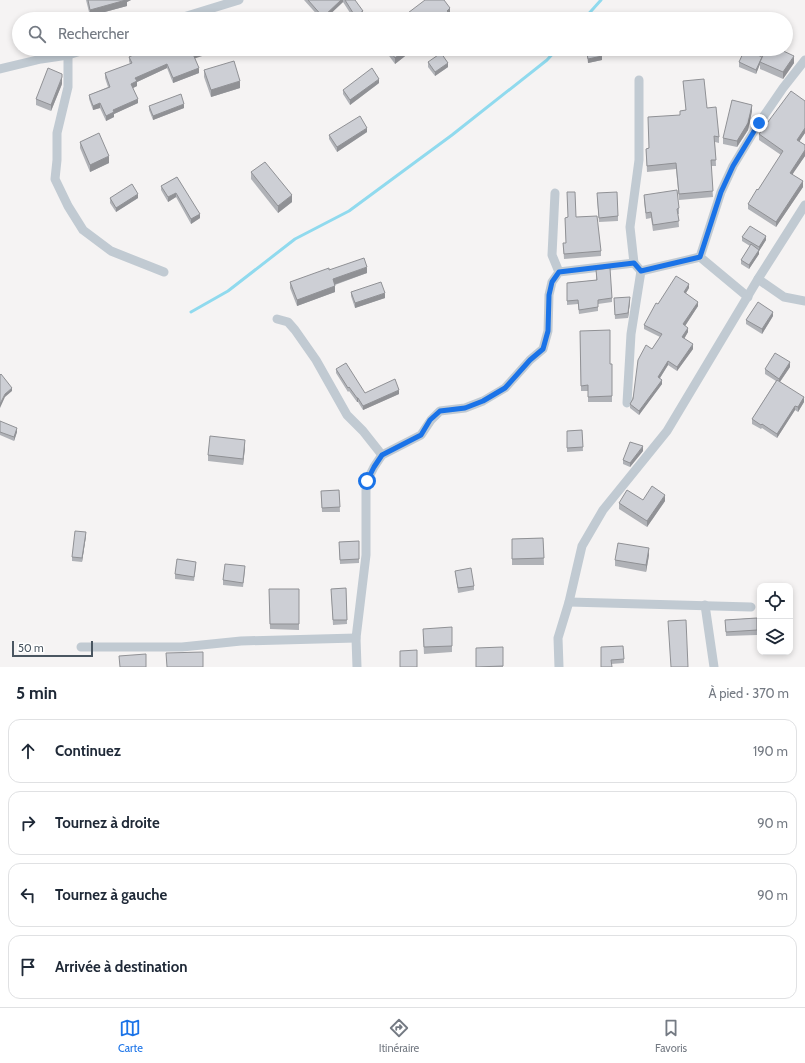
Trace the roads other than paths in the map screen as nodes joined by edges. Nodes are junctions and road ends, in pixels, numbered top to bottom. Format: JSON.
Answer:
{"nodes":[{"id":1,"x":239,"y":0,"type":"edge"},
{"id":2,"x":200,"y":12,"type":"edge"},
{"id":3,"x":61,"y":56,"type":"edge"},
{"id":4,"x":68,"y":56,"type":"edge"},
{"id":5,"x":805,"y":60,"type":"edge"},
{"id":6,"x":0,"y":69,"type":"edge"},
{"id":7,"x":640,"y":80,"type":"dead end"},
{"id":8,"x":555,"y":193,"type":"dead end"},
{"id":9,"x":805,"y":205,"type":"edge"},
{"id":10,"x":700,"y":257,"type":"junction"},
{"id":11,"x":634,"y":263,"type":"junction"},
{"id":12,"x":641,"y":271,"type":"junction"},
{"id":13,"x":164,"y":272,"type":"dead end"},
{"id":14,"x":559,"y":272,"type":"junction"},
{"id":15,"x":758,"y":279,"type":"junction"},
{"id":16,"x":748,"y":297,"type":"junction"},
{"id":17,"x":805,"y":301,"type":"edge"},
{"id":18,"x":276,"y":319,"type":"dead end"},
{"id":19,"x":627,"y":403,"type":"dead end"},
{"id":20,"x":382,"y":455,"type":"junction"},
{"id":21,"x":569,"y":602,"type":"junction"},
{"id":22,"x":705,"y":605,"type":"junction"},
{"id":23,"x":751,"y":607,"type":"dead end"},
{"id":24,"x":356,"y":638,"type":"junction"},
{"id":25,"x":81,"y":647,"type":"dead end"},
{"id":26,"x":357,"y":667,"type":"edge"},
{"id":27,"x":559,"y":667,"type":"edge"},
{"id":28,"x":714,"y":667,"type":"edge"}],
"edges":[{"from":1,"to":2,"type":"street"},
{"from":3,"to":6,"type":"street"},
{"from":4,"to":13,"type":"street"},
{"from":5,"to":10,"type":"street"},
{"from":7,"to":11,"type":"street"},
{"from":8,"to":14,"type":"street"},
{"from":9,"to":15,"type":"street"},
{"from":10,"to":12,"type":"street"},
{"from":10,"to":16,"type":"street"},
{"from":11,"to":12,"type":"street"},
{"from":11,"to":14,"type":"street"},
{"from":12,"to":19,"type":"street"},
{"from":14,"to":20,"type":"street"},
{"from":15,"to":16,"type":"street"},
{"from":15,"to":17,"type":"street"},
{"from":16,"to":21,"type":"street"},
{"from":18,"to":20,"type":"street"},
{"from":20,"to":24,"type":"street"},
{"from":21,"to":22,"type":"street"},
{"from":21,"to":27,"type":"street"},
{"from":22,"to":23,"type":"street"},
{"from":22,"to":28,"type":"street"},
{"from":24,"to":25,"type":"street"},
{"from":24,"to":26,"type":"street"}]}
